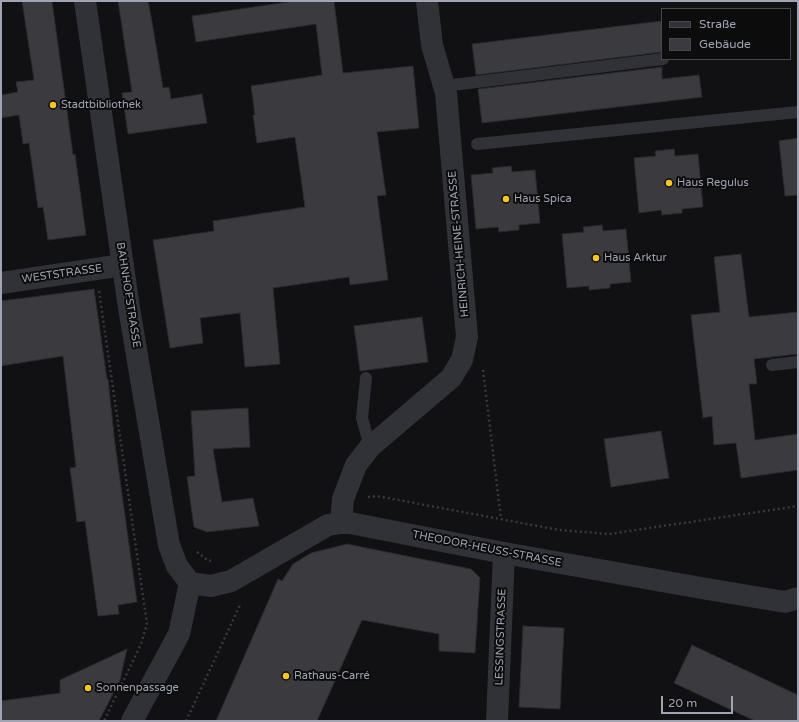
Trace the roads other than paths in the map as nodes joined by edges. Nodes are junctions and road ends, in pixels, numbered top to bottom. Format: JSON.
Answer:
{"nodes":[{"id":1,"x":85,"y":1,"type":"edge"},
{"id":2,"x":427,"y":1,"type":"edge"},
{"id":3,"x":661,"y":59,"type":"edge"},
{"id":4,"x":444,"y":86,"type":"junction"},
{"id":5,"x":798,"y":112,"type":"edge"},
{"id":6,"x":478,"y":144,"type":"dead end"},
{"id":7,"x":123,"y":265,"type":"junction"},
{"id":8,"x":1,"y":283,"type":"edge"},
{"id":9,"x":798,"y":362,"type":"edge"},
{"id":10,"x":772,"y":364,"type":"dead end"},
{"id":11,"x":366,"y":378,"type":"dead end"},
{"id":12,"x":370,"y":447,"type":"junction"},
{"id":13,"x":341,"y":523,"type":"junction"},
{"id":14,"x":504,"y":553,"type":"junction"},
{"id":15,"x":190,"y":583,"type":"junction"},
{"id":16,"x":798,"y":598,"type":"edge"},
{"id":17,"x":132,"y":721,"type":"edge"},
{"id":18,"x":497,"y":721,"type":"edge"}],
"edges":[{"from":1,"to":7,"type":"street","name":"BAHNHOFSTRASSE"},
{"from":2,"to":4,"type":"street","name":"HEINRICH-HEINE-STRASSE"},
{"from":3,"to":4,"type":"lane"},
{"from":4,"to":12,"type":"street","name":"HEINRICH-HEINE-STRASSE"},
{"from":5,"to":6,"type":"lane"},
{"from":7,"to":8,"type":"street","name":"WESTSTRASSE"},
{"from":7,"to":15,"type":"street","name":"BAHNHOFSTRASSE"},
{"from":9,"to":10,"type":"lane"},
{"from":11,"to":12,"type":"lane"},
{"from":12,"to":13,"type":"street","name":"HEINRICH-HEINE-STRASSE"},
{"from":13,"to":14,"type":"street","name":"THEODOR-HEUSS-STRASSE"},
{"from":13,"to":15,"type":"street","name":"THEODOR-HEUSS-STRASSE"},
{"from":14,"to":16,"type":"street","name":"THEODOR-HEUSS-STRASSE"},
{"from":14,"to":18,"type":"street","name":"LESSINGSTRASSE"},
{"from":15,"to":17,"type":"street"}]}
